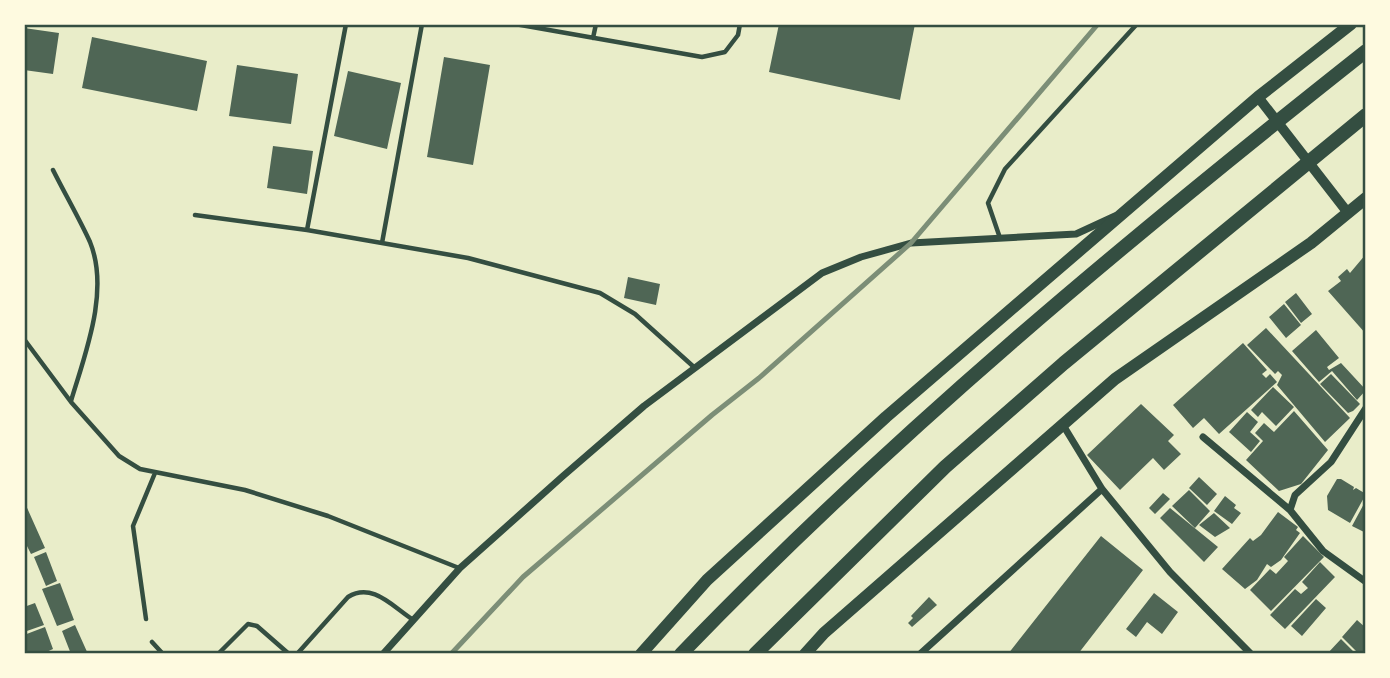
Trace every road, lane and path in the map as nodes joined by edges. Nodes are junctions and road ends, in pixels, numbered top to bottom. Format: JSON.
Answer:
{"nodes":[{"id":1,"x":346,"y":24,"type":"edge"},
{"id":2,"x":422,"y":24,"type":"edge"},
{"id":3,"x":514,"y":24,"type":"edge"},
{"id":4,"x":596,"y":24,"type":"edge"},
{"id":5,"x":740,"y":24,"type":"edge"},
{"id":6,"x":1137,"y":24,"type":"edge"},
{"id":7,"x":1351,"y":24,"type":"edge"},
{"id":8,"x":593,"y":38,"type":"junction"},
{"id":9,"x":1366,"y":51,"type":"edge"},
{"id":10,"x":1258,"y":97,"type":"junction"},
{"id":11,"x":1366,"y":115,"type":"edge"},
{"id":12,"x":53,"y":170,"type":"dead end"},
{"id":13,"x":1366,"y":198,"type":"edge"},
{"id":14,"x":1124,"y":211,"type":"junction"},
{"id":15,"x":1348,"y":213,"type":"junction"},
{"id":16,"x":195,"y":215,"type":"dead end"},
{"id":17,"x":307,"y":230,"type":"junction"},
{"id":18,"x":1000,"y":237,"type":"junction"},
{"id":19,"x":382,"y":243,"type":"junction"},
{"id":20,"x":24,"y":339,"type":"edge"},
{"id":21,"x":696,"y":368,"type":"junction"},
{"id":22,"x":71,"y":402,"type":"junction"},
{"id":23,"x":1366,"y":408,"type":"edge"},
{"id":24,"x":1063,"y":425,"type":"junction"},
{"id":25,"x":1203,"y":437,"type":"dead end"},
{"id":26,"x":155,"y":472,"type":"junction"},
{"id":27,"x":1102,"y":489,"type":"junction"},
{"id":28,"x":1290,"y":510,"type":"junction"},
{"id":29,"x":460,"y":568,"type":"junction"},
{"id":30,"x":1366,"y":582,"type":"edge"},
{"id":31,"x":146,"y":619,"type":"dead end"},
{"id":32,"x":412,"y":619,"type":"junction"},
{"id":33,"x":152,"y":642,"type":"dead end"},
{"id":34,"x":163,"y":653,"type":"edge"},
{"id":35,"x":218,"y":653,"type":"edge"},
{"id":36,"x":289,"y":653,"type":"edge"},
{"id":37,"x":297,"y":653,"type":"edge"},
{"id":38,"x":383,"y":653,"type":"edge"},
{"id":39,"x":641,"y":653,"type":"edge"},
{"id":40,"x":681,"y":653,"type":"edge"},
{"id":41,"x":755,"y":653,"type":"edge"},
{"id":42,"x":805,"y":653,"type":"edge"},
{"id":43,"x":920,"y":653,"type":"edge"},
{"id":44,"x":1251,"y":653,"type":"edge"}],
"edges":[{"from":1,"to":17,"type":"lane"},
{"from":2,"to":19,"type":"lane"},
{"from":3,"to":8,"type":"lane"},
{"from":4,"to":8,"type":"lane"},
{"from":5,"to":8,"type":"lane"},
{"from":6,"to":18,"type":"lane"},
{"from":7,"to":10,"type":"main road"},
{"from":9,"to":40,"type":"main road"},
{"from":10,"to":14,"type":"main road"},
{"from":10,"to":15,"type":"street"},
{"from":11,"to":41,"type":"main road"},
{"from":12,"to":22,"type":"lane"},
{"from":13,"to":15,"type":"main road"},
{"from":14,"to":18,"type":"street"},
{"from":14,"to":39,"type":"main road"},
{"from":15,"to":24,"type":"main road"},
{"from":16,"to":17,"type":"lane"},
{"from":17,"to":19,"type":"lane"},
{"from":18,"to":21,"type":"street"},
{"from":19,"to":21,"type":"lane"},
{"from":20,"to":22,"type":"lane"},
{"from":21,"to":29,"type":"street"},
{"from":22,"to":26,"type":"lane"},
{"from":23,"to":28,"type":"street"},
{"from":24,"to":27,"type":"street"},
{"from":24,"to":42,"type":"main road"},
{"from":25,"to":28,"type":"street"},
{"from":26,"to":29,"type":"lane"},
{"from":26,"to":31,"type":"lane"},
{"from":27,"to":43,"type":"street"},
{"from":27,"to":44,"type":"street"},
{"from":28,"to":30,"type":"street"},
{"from":29,"to":32,"type":"street"},
{"from":32,"to":37,"type":"lane"},
{"from":32,"to":38,"type":"street"},
{"from":33,"to":34,"type":"lane"},
{"from":35,"to":36,"type":"lane"}]}
